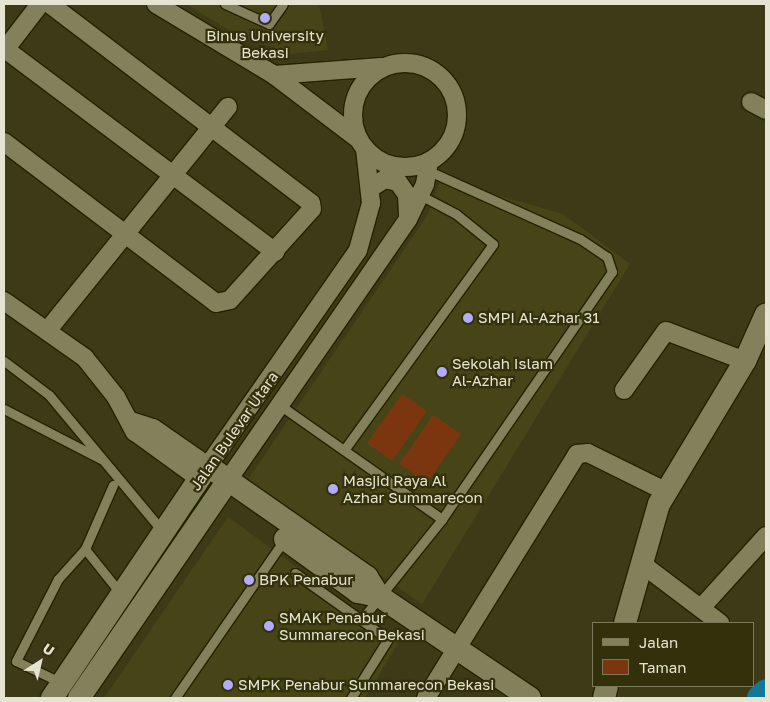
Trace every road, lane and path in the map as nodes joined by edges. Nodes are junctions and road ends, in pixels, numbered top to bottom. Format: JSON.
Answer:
{"nodes":[{"id":1,"x":40,"y":4,"type":"edge"},
{"id":2,"x":50,"y":4,"type":"edge"},
{"id":3,"x":225,"y":4,"type":"edge"},
{"id":4,"x":283,"y":4,"type":"edge"},
{"id":5,"x":163,"y":6,"type":"edge"},
{"id":6,"x":4,"y":50,"type":"edge"},
{"id":7,"x":383,"y":67,"type":"junction"},
{"id":8,"x":274,"y":75,"type":"junction"},
{"id":9,"x":228,"y":107,"type":"dead end"},
{"id":10,"x":211,"y":128,"type":"junction"},
{"id":11,"x":4,"y":142,"type":"edge"},
{"id":12,"x":361,"y":144,"type":"junction"},
{"id":13,"x":429,"y":166,"type":"junction"},
{"id":14,"x":172,"y":176,"type":"junction"},
{"id":15,"x":372,"y":187,"type":"junction"},
{"id":16,"x":420,"y":194,"type":"junction"},
{"id":17,"x":408,"y":219,"type":"junction"},
{"id":18,"x":126,"y":233,"type":"junction"},
{"id":19,"x":275,"y":252,"type":"junction"},
{"id":20,"x":4,"y":301,"type":"edge"},
{"id":21,"x":766,"y":314,"type":"edge"},
{"id":22,"x":47,"y":331,"type":"junction"},
{"id":23,"x":4,"y":361,"type":"edge"},
{"id":24,"x":745,"y":361,"type":"junction"},
{"id":25,"x":624,"y":390,"type":"dead end"},
{"id":26,"x":280,"y":406,"type":"junction"},
{"id":27,"x":4,"y":409,"type":"edge"},
{"id":28,"x":344,"y":450,"type":"junction"},
{"id":29,"x":105,"y":461,"type":"junction"},
{"id":30,"x":204,"y":473,"type":"junction"},
{"id":31,"x":114,"y":485,"type":"dead end"},
{"id":32,"x":224,"y":486,"type":"junction"},
{"id":33,"x":665,"y":491,"type":"junction"},
{"id":34,"x":442,"y":519,"type":"junction"},
{"id":35,"x":163,"y":532,"type":"junction"},
{"id":36,"x":766,"y":536,"type":"edge"},
{"id":37,"x":285,"y":539,"type":"junction"},
{"id":38,"x":85,"y":549,"type":"junction"},
{"id":39,"x":642,"y":564,"type":"junction"},
{"id":40,"x":295,"y":573,"type":"dead end"},
{"id":41,"x":121,"y":594,"type":"junction"},
{"id":42,"x":379,"y":596,"type":"junction"},
{"id":43,"x":701,"y":608,"type":"junction"},
{"id":44,"x":362,"y":619,"type":"junction"},
{"id":45,"x":625,"y":622,"type":"edge"},
{"id":46,"x":719,"y":622,"type":"edge"},
{"id":47,"x":460,"y":648,"type":"junction"},
{"id":48,"x":57,"y":691,"type":"edge"},
{"id":49,"x":517,"y":694,"type":"edge"},
{"id":50,"x":79,"y":698,"type":"edge"},
{"id":51,"x":175,"y":698,"type":"edge"},
{"id":52,"x":351,"y":698,"type":"edge"},
{"id":53,"x":426,"y":698,"type":"edge"}],
"edges":[{"from":1,"to":6,"type":"street"},
{"from":2,"to":10,"type":"street"},
{"from":3,"to":4,"type":"lane"},
{"from":5,"to":8,"type":"street"},
{"from":6,"to":14,"type":"street"},
{"from":7,"to":8,"type":"street"},
{"from":7,"to":12,"type":"street"},
{"from":7,"to":13,"type":"street"},
{"from":8,"to":12,"type":"street"},
{"from":9,"to":10,"type":"street"},
{"from":10,"to":14,"type":"street"},
{"from":10,"to":19,"type":"street"},
{"from":11,"to":18,"type":"street"},
{"from":12,"to":13,"type":"street"},
{"from":12,"to":15,"type":"street","name":"Jalan Bulevar Utara"},
{"from":13,"to":16,"type":"street","name":"Jalan Bulevar Utara"},
{"from":13,"to":34,"type":"lane"},
{"from":14,"to":18,"type":"street"},
{"from":14,"to":19,"type":"street"},
{"from":15,"to":17,"type":"street"},
{"from":15,"to":30,"type":"street","name":"Jalan Bulevar Utara"},
{"from":16,"to":17,"type":"street","name":"Jalan Bulevar Utara"},
{"from":16,"to":28,"type":"lane"},
{"from":17,"to":26,"type":"street","name":"Jalan Bulevar Utara"},
{"from":18,"to":19,"type":"street"},
{"from":18,"to":22,"type":"street"},
{"from":20,"to":22,"type":"street"},
{"from":21,"to":24,"type":"street"},
{"from":22,"to":30,"type":"street"},
{"from":23,"to":29,"type":"lane"},
{"from":24,"to":25,"type":"street"},
{"from":24,"to":33,"type":"street"},
{"from":26,"to":28,"type":"lane"},
{"from":26,"to":32,"type":"street","name":"Jalan Bulevar Utara"},
{"from":27,"to":29,"type":"lane"},
{"from":28,"to":34,"type":"lane"},
{"from":29,"to":35,"type":"lane"},
{"from":30,"to":32,"type":"street"},
{"from":30,"to":35,"type":"street","name":"Jalan Bulevar Utara"},
{"from":31,"to":38,"type":"lane"},
{"from":32,"to":37,"type":"street"},
{"from":32,"to":42,"type":"street"},
{"from":32,"to":50,"type":"street","name":"Jalan Bulevar Utara"},
{"from":33,"to":39,"type":"street"},
{"from":33,"to":47,"type":"street"},
{"from":34,"to":42,"type":"lane"},
{"from":35,"to":41,"type":"street","name":"Jalan Bulevar Utara"},
{"from":36,"to":43,"type":"street"},
{"from":37,"to":42,"type":"street"},
{"from":37,"to":51,"type":"lane"},
{"from":38,"to":41,"type":"lane"},
{"from":38,"to":48,"type":"lane"},
{"from":39,"to":43,"type":"street"},
{"from":39,"to":45,"type":"street"},
{"from":40,"to":44,"type":"lane"},
{"from":41,"to":48,"type":"street","name":"Jalan Bulevar Utara"},
{"from":42,"to":44,"type":"lane"},
{"from":42,"to":47,"type":"street"},
{"from":43,"to":46,"type":"street"},
{"from":44,"to":52,"type":"lane"},
{"from":47,"to":49,"type":"street"},
{"from":47,"to":53,"type":"street"}]}
